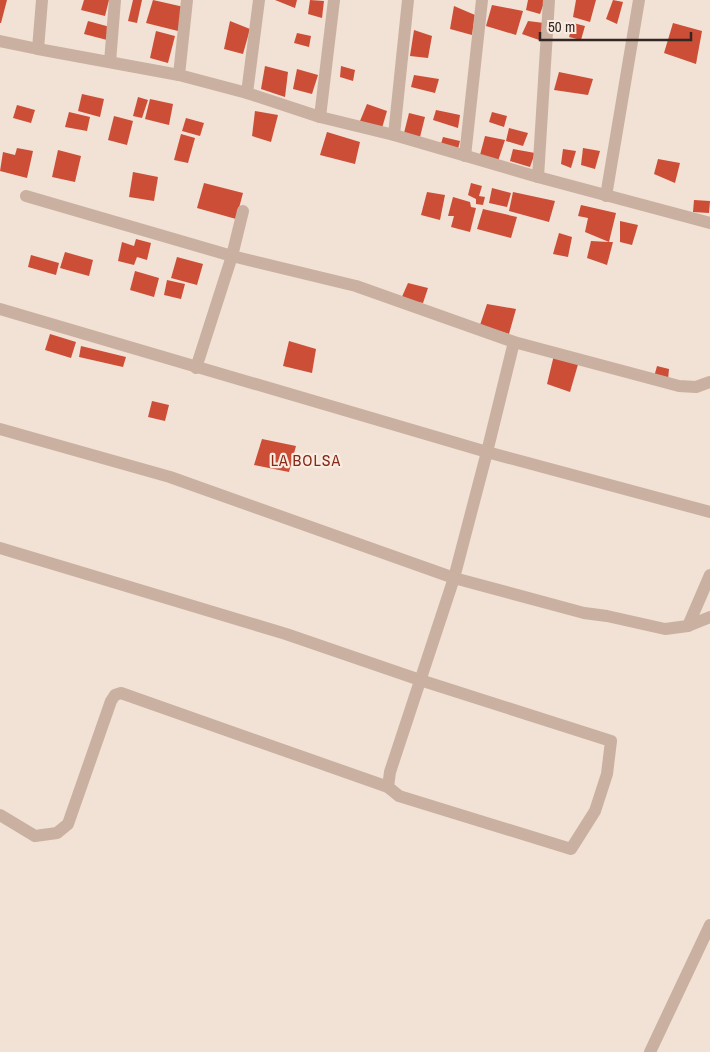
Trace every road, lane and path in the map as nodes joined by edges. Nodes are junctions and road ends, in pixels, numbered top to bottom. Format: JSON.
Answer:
{"nodes":[{"id":1,"x":42,"y":0,"type":"edge"},
{"id":2,"x":115,"y":0,"type":"edge"},
{"id":3,"x":187,"y":0,"type":"edge"},
{"id":4,"x":259,"y":0,"type":"edge"},
{"id":5,"x":334,"y":0,"type":"edge"},
{"id":6,"x":408,"y":0,"type":"edge"},
{"id":7,"x":482,"y":0,"type":"edge"},
{"id":8,"x":549,"y":0,"type":"edge"},
{"id":9,"x":639,"y":0,"type":"edge"},
{"id":10,"x":0,"y":40,"type":"edge"},
{"id":11,"x":38,"y":49,"type":"junction"},
{"id":12,"x":110,"y":62,"type":"junction"},
{"id":13,"x":180,"y":75,"type":"junction"},
{"id":14,"x":246,"y":93,"type":"junction"},
{"id":15,"x":320,"y":117,"type":"junction"},
{"id":16,"x":394,"y":135,"type":"junction"},
{"id":17,"x":465,"y":156,"type":"junction"},
{"id":18,"x":538,"y":177,"type":"junction"},
{"id":19,"x":26,"y":196,"type":"dead end"},
{"id":20,"x":606,"y":196,"type":"junction"},
{"id":21,"x":243,"y":212,"type":"dead end"},
{"id":22,"x":710,"y":223,"type":"edge"},
{"id":23,"x":232,"y":256,"type":"junction"},
{"id":24,"x":0,"y":310,"type":"edge"},
{"id":25,"x":514,"y":342,"type":"junction"},
{"id":26,"x":196,"y":368,"type":"junction"},
{"id":27,"x":710,"y":382,"type":"edge"},
{"id":28,"x":0,"y":429,"type":"edge"},
{"id":29,"x":488,"y":452,"type":"junction"},
{"id":30,"x":710,"y":512,"type":"edge"},
{"id":31,"x":0,"y":548,"type":"edge"},
{"id":32,"x":710,"y":576,"type":"edge"},
{"id":33,"x":454,"y":578,"type":"junction"},
{"id":34,"x":710,"y":617,"type":"edge"},
{"id":35,"x":688,"y":626,"type":"junction"},
{"id":36,"x":420,"y":680,"type":"junction"},
{"id":37,"x":388,"y":787,"type":"junction"},
{"id":38,"x":0,"y":815,"type":"edge"},
{"id":39,"x":710,"y":925,"type":"edge"},
{"id":40,"x":650,"y":1052,"type":"edge"}],
"edges":[{"from":1,"to":11,"type":"street"},
{"from":2,"to":12,"type":"street"},
{"from":3,"to":13,"type":"street"},
{"from":4,"to":14,"type":"street"},
{"from":5,"to":15,"type":"street"},
{"from":6,"to":16,"type":"street"},
{"from":7,"to":17,"type":"street"},
{"from":8,"to":18,"type":"street"},
{"from":9,"to":20,"type":"street"},
{"from":10,"to":11,"type":"street"},
{"from":11,"to":12,"type":"street"},
{"from":12,"to":13,"type":"street"},
{"from":13,"to":14,"type":"street"},
{"from":14,"to":15,"type":"street"},
{"from":15,"to":16,"type":"street"},
{"from":16,"to":17,"type":"street"},
{"from":17,"to":18,"type":"street"},
{"from":18,"to":20,"type":"street"},
{"from":19,"to":23,"type":"street"},
{"from":20,"to":22,"type":"street"},
{"from":21,"to":23,"type":"street"},
{"from":23,"to":25,"type":"street"},
{"from":23,"to":26,"type":"street"},
{"from":24,"to":26,"type":"street"},
{"from":25,"to":27,"type":"street"},
{"from":25,"to":29,"type":"street"},
{"from":26,"to":29,"type":"street"},
{"from":28,"to":33,"type":"street"},
{"from":29,"to":30,"type":"street"},
{"from":29,"to":33,"type":"street"},
{"from":31,"to":36,"type":"street"},
{"from":32,"to":35,"type":"street"},
{"from":33,"to":35,"type":"street"},
{"from":33,"to":36,"type":"street"},
{"from":34,"to":35,"type":"street"},
{"from":36,"to":37,"type":"street"},
{"from":36,"to":37,"type":"street"},
{"from":37,"to":38,"type":"street"},
{"from":39,"to":40,"type":"street"}]}
